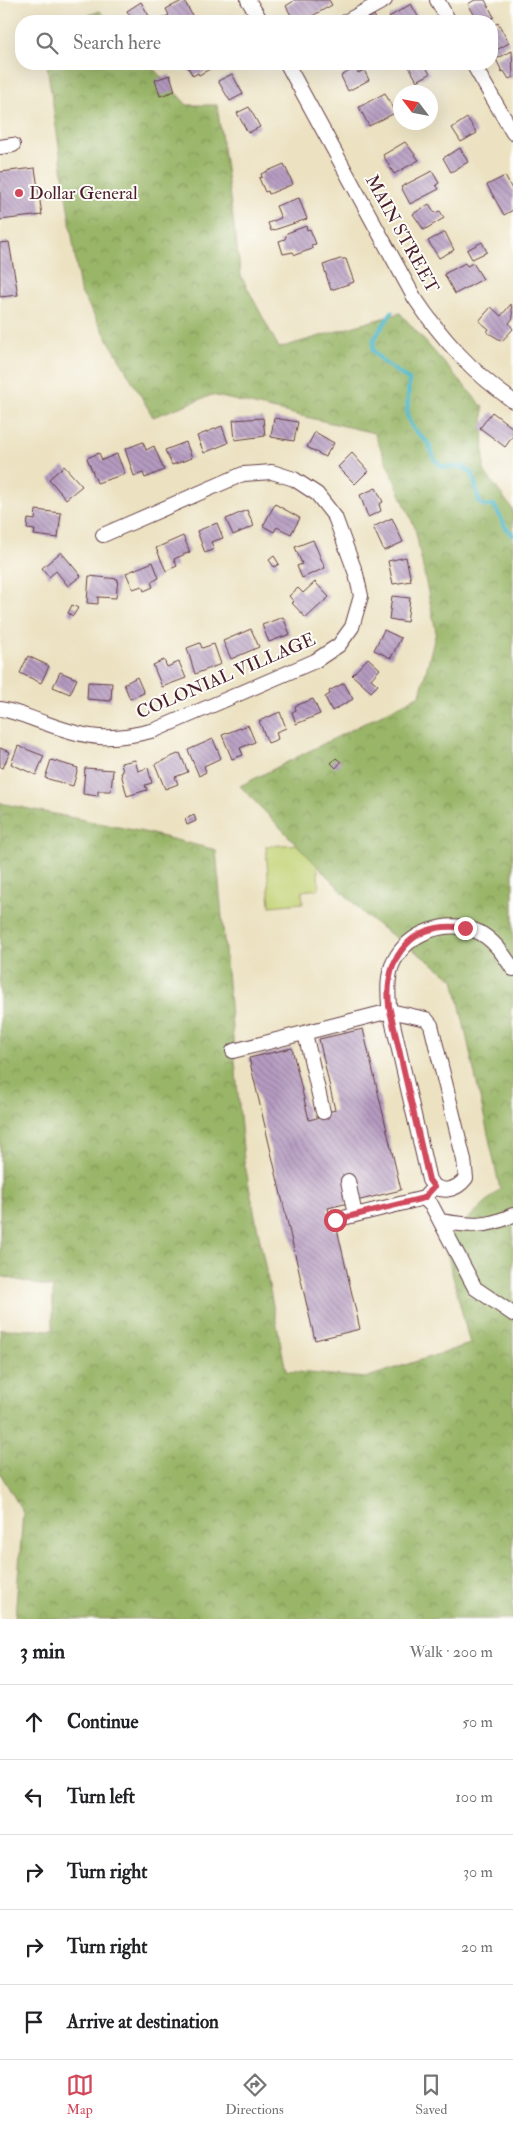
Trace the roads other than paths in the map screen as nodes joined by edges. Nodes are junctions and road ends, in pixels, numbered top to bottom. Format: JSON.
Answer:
{"nodes":[{"id":1,"x":248,"y":0,"type":"edge"},
{"id":2,"x":385,"y":0,"type":"edge"},
{"id":3,"x":437,"y":0,"type":"edge"},
{"id":4,"x":257,"y":15,"type":"edge"},
{"id":5,"x":357,"y":15,"type":"edge"},
{"id":6,"x":446,"y":15,"type":"edge"},
{"id":7,"x":290,"y":70,"type":"edge"},
{"id":8,"x":476,"y":70,"type":"edge"},
{"id":9,"x":513,"y":133,"type":"edge"},
{"id":10,"x":513,"y":401,"type":"edge"},
{"id":11,"x":103,"y":535,"type":"dead end"},
{"id":12,"x":0,"y":709,"type":"edge"},
{"id":13,"x":513,"y":969,"type":"edge"},
{"id":14,"x":390,"y":1011,"type":"junction"},
{"id":15,"x":305,"y":1033,"type":"junction"},
{"id":16,"x":233,"y":1051,"type":"dead end"},
{"id":17,"x":323,"y":1112,"type":"dead end"},
{"id":18,"x":348,"y":1181,"type":"dead end"},
{"id":19,"x":434,"y":1187,"type":"junction"},
{"id":20,"x":424,"y":1198,"type":"junction"},
{"id":21,"x":355,"y":1215,"type":"junction"},
{"id":22,"x":513,"y":1215,"type":"edge"},
{"id":23,"x":335,"y":1220,"type":"dead end"},
{"id":24,"x":440,"y":1221,"type":"junction"},
{"id":25,"x":513,"y":1314,"type":"edge"}],
"edges":[{"from":1,"to":4,"type":"street"},
{"from":2,"to":5,"type":"street"},
{"from":3,"to":6,"type":"street"},
{"from":7,"to":10,"type":"street","name":"MAIN STREET"},
{"from":8,"to":9,"type":"street"},
{"from":11,"to":12,"type":"street","name":"COLONIAL VILLAGE"},
{"from":13,"to":14,"type":"street"},
{"from":14,"to":15,"type":"street"},
{"from":14,"to":19,"type":"street"},
{"from":14,"to":19,"type":"street"},
{"from":15,"to":16,"type":"street"},
{"from":15,"to":17,"type":"street"},
{"from":18,"to":21,"type":"street"},
{"from":19,"to":20,"type":"street"},
{"from":20,"to":21,"type":"street"},
{"from":20,"to":24,"type":"street"},
{"from":21,"to":23,"type":"street"},
{"from":22,"to":24,"type":"street"},
{"from":24,"to":25,"type":"street"}]}
